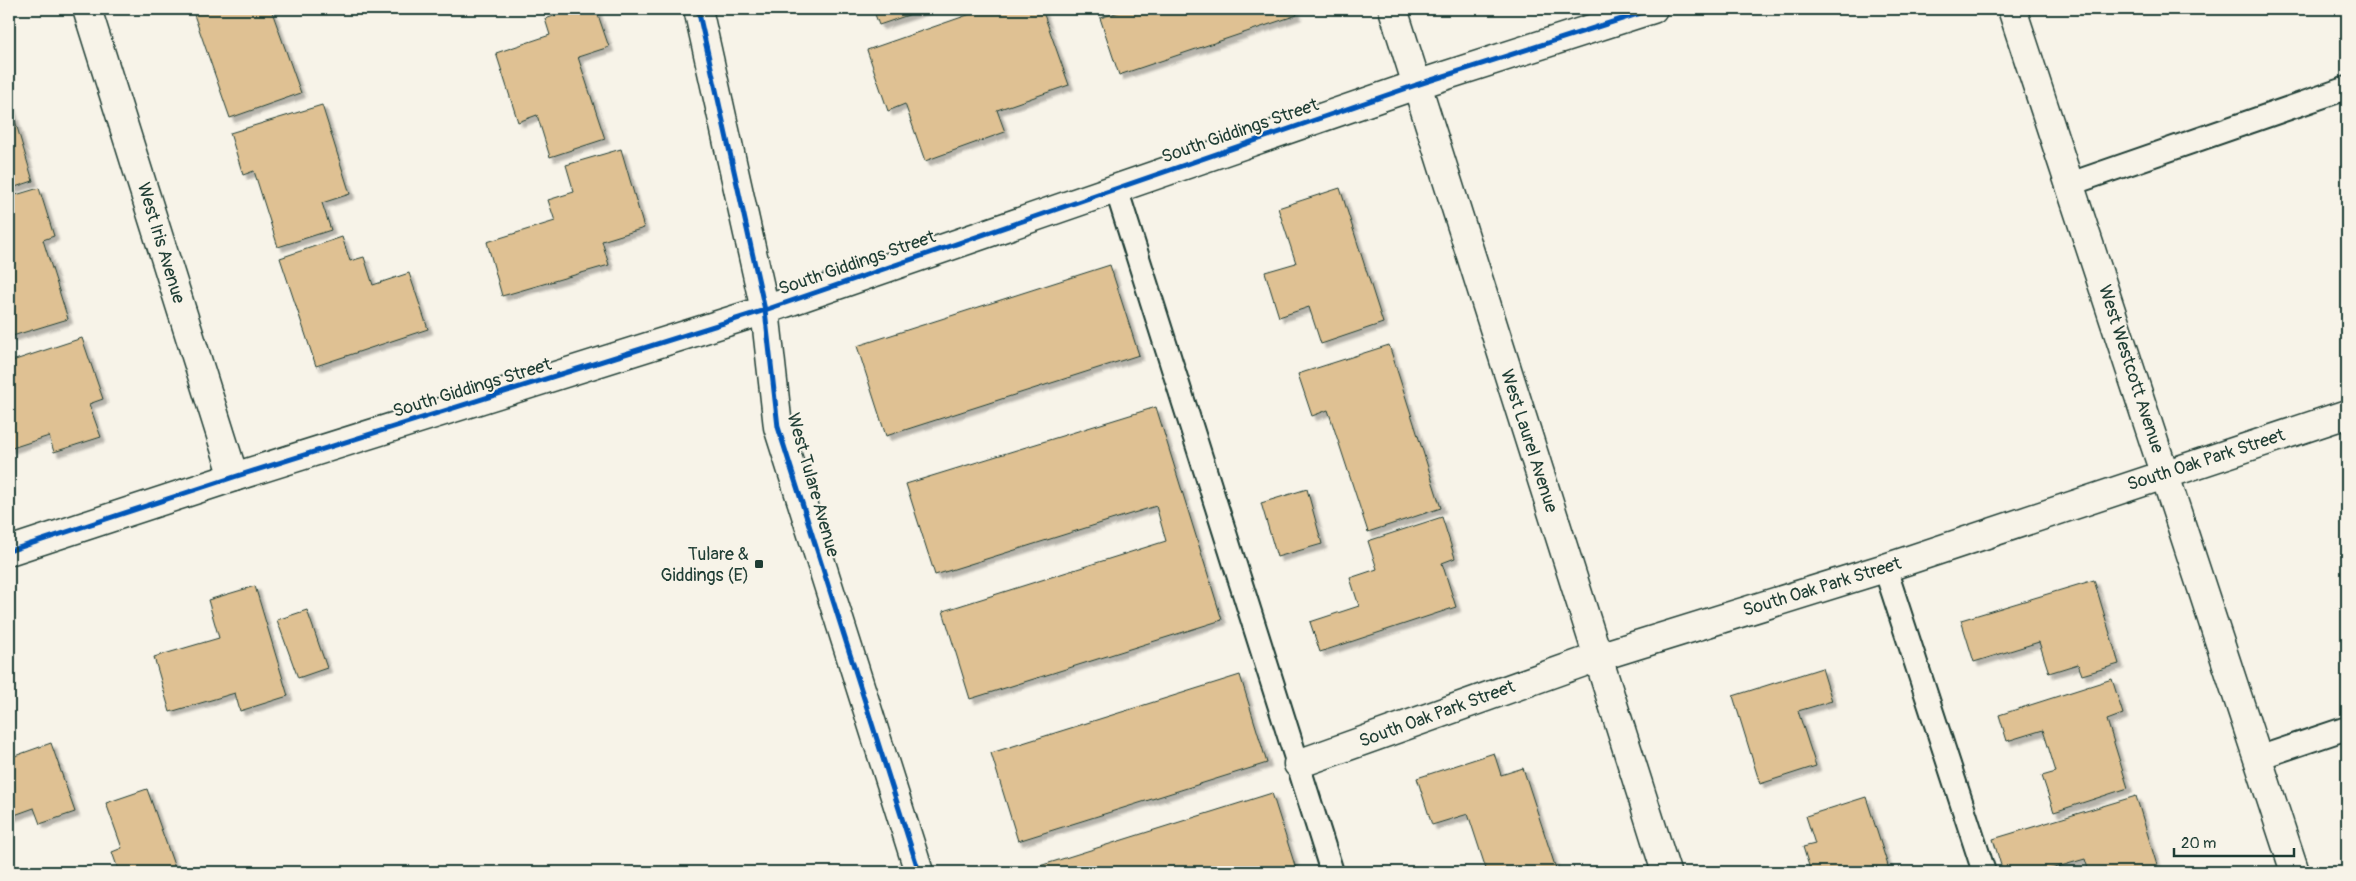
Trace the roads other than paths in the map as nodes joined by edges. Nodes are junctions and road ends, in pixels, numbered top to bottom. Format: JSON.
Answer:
{"nodes":[{"id":1,"x":87,"y":9,"type":"edge"},
{"id":2,"x":698,"y":9,"type":"edge"},
{"id":3,"x":1393,"y":9,"type":"edge"},
{"id":4,"x":1653,"y":9,"type":"edge"},
{"id":5,"x":2012,"y":9,"type":"edge"},
{"id":6,"x":1416,"y":85,"type":"junction"},
{"id":7,"x":2347,"y":88,"type":"edge"},
{"id":8,"x":2070,"y":184,"type":"junction"},
{"id":9,"x":1116,"y":188,"type":"junction"},
{"id":10,"x":765,"y":310,"type":"junction"},
{"id":11,"x":2347,"y":414,"type":"edge"},
{"id":12,"x":2166,"y":473,"type":"junction"},
{"id":13,"x":234,"y":477,"type":"junction"},
{"id":14,"x":9,"y":552,"type":"edge"},
{"id":15,"x":1885,"y":568,"type":"junction"},
{"id":16,"x":1598,"y":657,"type":"junction"},
{"id":17,"x":2347,"y":728,"type":"edge"},
{"id":18,"x":2258,"y":758,"type":"junction"},
{"id":19,"x":1298,"y":764,"type":"junction"},
{"id":20,"x":919,"y":872,"type":"edge"},
{"id":21,"x":1332,"y":872,"type":"edge"},
{"id":22,"x":1666,"y":872,"type":"edge"},
{"id":23,"x":1984,"y":872,"type":"edge"},
{"id":24,"x":2295,"y":872,"type":"edge"}],
"edges":[{"from":1,"to":13,"type":"street","name":"West Iris Avenue"},
{"from":2,"to":10,"type":"street","name":"West Tulare Avenue"},
{"from":3,"to":6,"type":"street","name":"West Laurel Avenue"},
{"from":4,"to":6,"type":"street","name":"South Giddings Street"},
{"from":5,"to":8,"type":"street","name":"West Westcott Avenue"},
{"from":6,"to":9,"type":"street","name":"South Giddings Street"},
{"from":6,"to":16,"type":"street","name":"West Laurel Avenue"},
{"from":7,"to":8,"type":"lane"},
{"from":8,"to":12,"type":"street","name":"West Westcott Avenue"},
{"from":9,"to":10,"type":"street","name":"South Giddings Street"},
{"from":9,"to":19,"type":"lane"},
{"from":10,"to":13,"type":"street","name":"South Giddings Street"},
{"from":10,"to":20,"type":"street","name":"West Tulare Avenue"},
{"from":11,"to":12,"type":"street","name":"South Oak Park Street"},
{"from":12,"to":15,"type":"street","name":"South Oak Park Street"},
{"from":12,"to":18,"type":"street","name":"West Westcott Avenue"},
{"from":13,"to":14,"type":"street","name":"South Giddings Street"},
{"from":15,"to":16,"type":"street","name":"South Oak Park Street"},
{"from":15,"to":23,"type":"lane"},
{"from":16,"to":19,"type":"street","name":"South Oak Park Street"},
{"from":16,"to":22,"type":"street","name":"West Laurel Avenue"},
{"from":17,"to":18,"type":"lane"},
{"from":18,"to":24,"type":"street","name":"West Westcott Avenue"},
{"from":19,"to":21,"type":"lane"}]}
